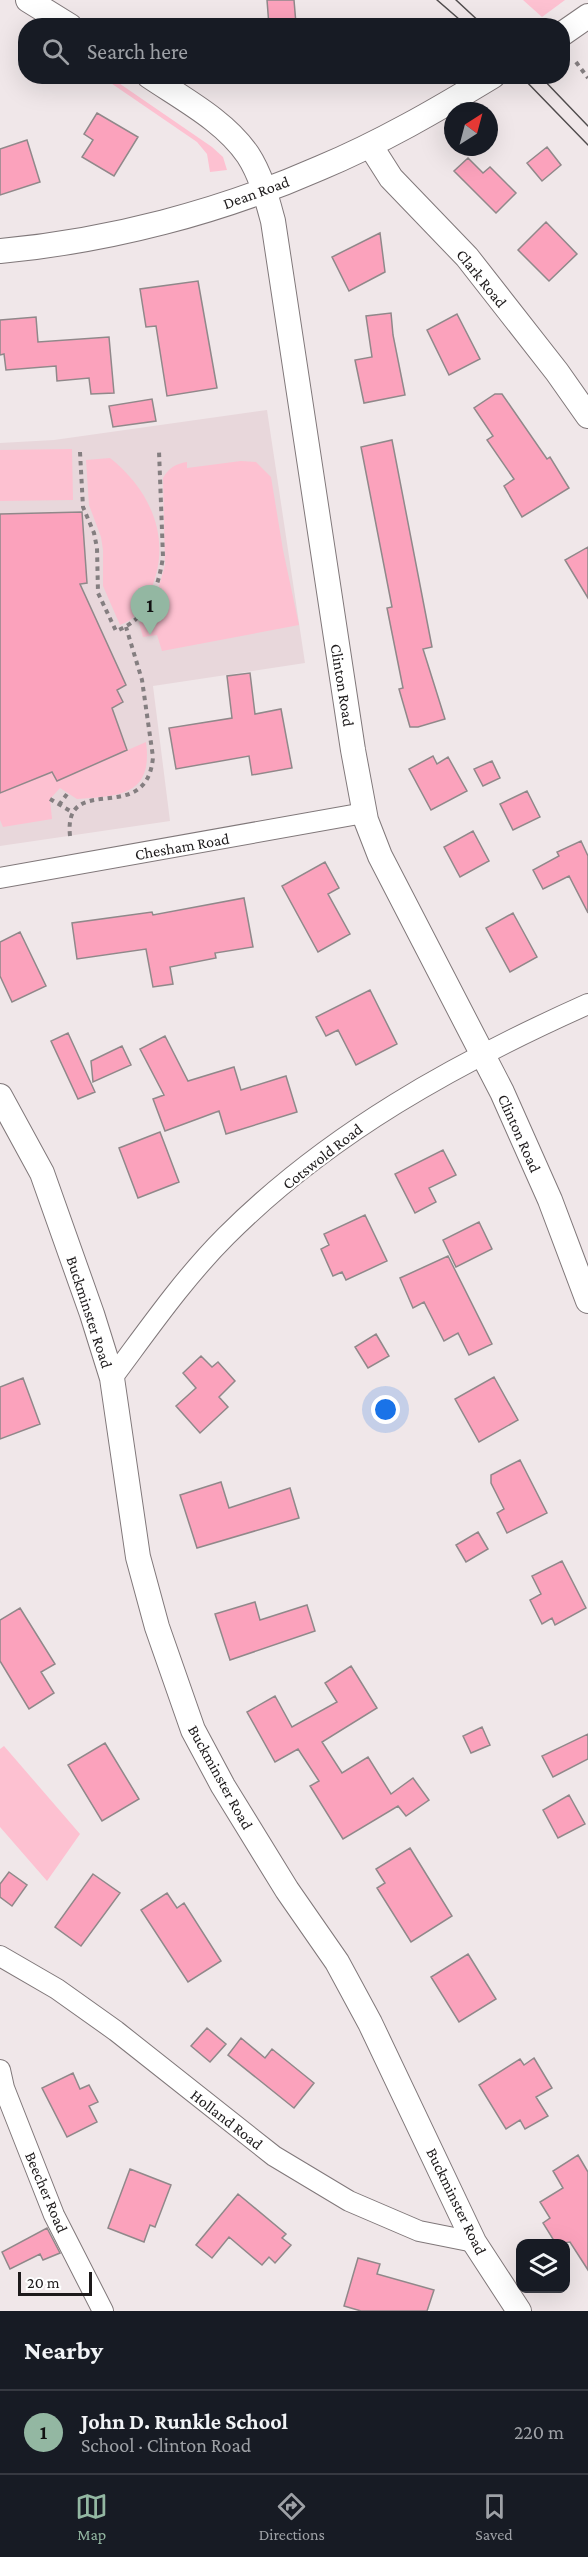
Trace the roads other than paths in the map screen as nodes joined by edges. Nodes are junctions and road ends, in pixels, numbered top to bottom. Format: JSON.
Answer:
{"nodes":[{"id":1,"x":28,"y":0,"type":"edge"},
{"id":2,"x":588,"y":16,"type":"edge"},
{"id":3,"x":57,"y":18,"type":"edge"},
{"id":4,"x":570,"y":28,"type":"edge"},
{"id":5,"x":161,"y":84,"type":"edge"},
{"id":6,"x":480,"y":84,"type":"edge"},
{"id":7,"x":370,"y":145,"type":"junction"},
{"id":8,"x":264,"y":191,"type":"junction"},
{"id":9,"x":0,"y":251,"type":"edge"},
{"id":10,"x":588,"y":416,"type":"edge"},
{"id":11,"x":364,"y":813,"type":"junction"},
{"id":12,"x":0,"y":878,"type":"edge"},
{"id":13,"x":588,"y":1004,"type":"edge"},
{"id":14,"x":482,"y":1053,"type":"junction"},
{"id":15,"x":0,"y":1096,"type":"edge"},
{"id":16,"x":588,"y":1301,"type":"edge"},
{"id":17,"x":112,"y":1378,"type":"junction"},
{"id":18,"x":0,"y":1961,"type":"edge"},
{"id":19,"x":0,"y":2070,"type":"edge"},
{"id":20,"x":474,"y":2242,"type":"junction"},
{"id":21,"x":103,"y":2311,"type":"edge"},
{"id":22,"x":519,"y":2311,"type":"edge"}],
"edges":[{"from":1,"to":3,"type":"street"},
{"from":2,"to":4,"type":"street"},
{"from":5,"to":8,"type":"street","name":"Clinton Road"},
{"from":6,"to":7,"type":"street","name":"Dean Road"},
{"from":7,"to":8,"type":"street","name":"Dean Road"},
{"from":7,"to":10,"type":"street","name":"Clark Road"},
{"from":8,"to":9,"type":"street","name":"Dean Road"},
{"from":8,"to":11,"type":"street","name":"Clinton Road"},
{"from":11,"to":12,"type":"street","name":"Chesham Road"},
{"from":11,"to":14,"type":"street","name":"Clinton Road"},
{"from":13,"to":14,"type":"street","name":"Cotswold Road"},
{"from":14,"to":16,"type":"street","name":"Clinton Road"},
{"from":14,"to":17,"type":"street","name":"Cotswold Road"},
{"from":15,"to":17,"type":"street","name":"Buckminster Road"},
{"from":17,"to":20,"type":"street","name":"Buckminster Road"},
{"from":18,"to":20,"type":"street","name":"Holland Road"},
{"from":19,"to":21,"type":"street","name":"Beecher Road"},
{"from":20,"to":22,"type":"street","name":"Buckminster Road"}]}
